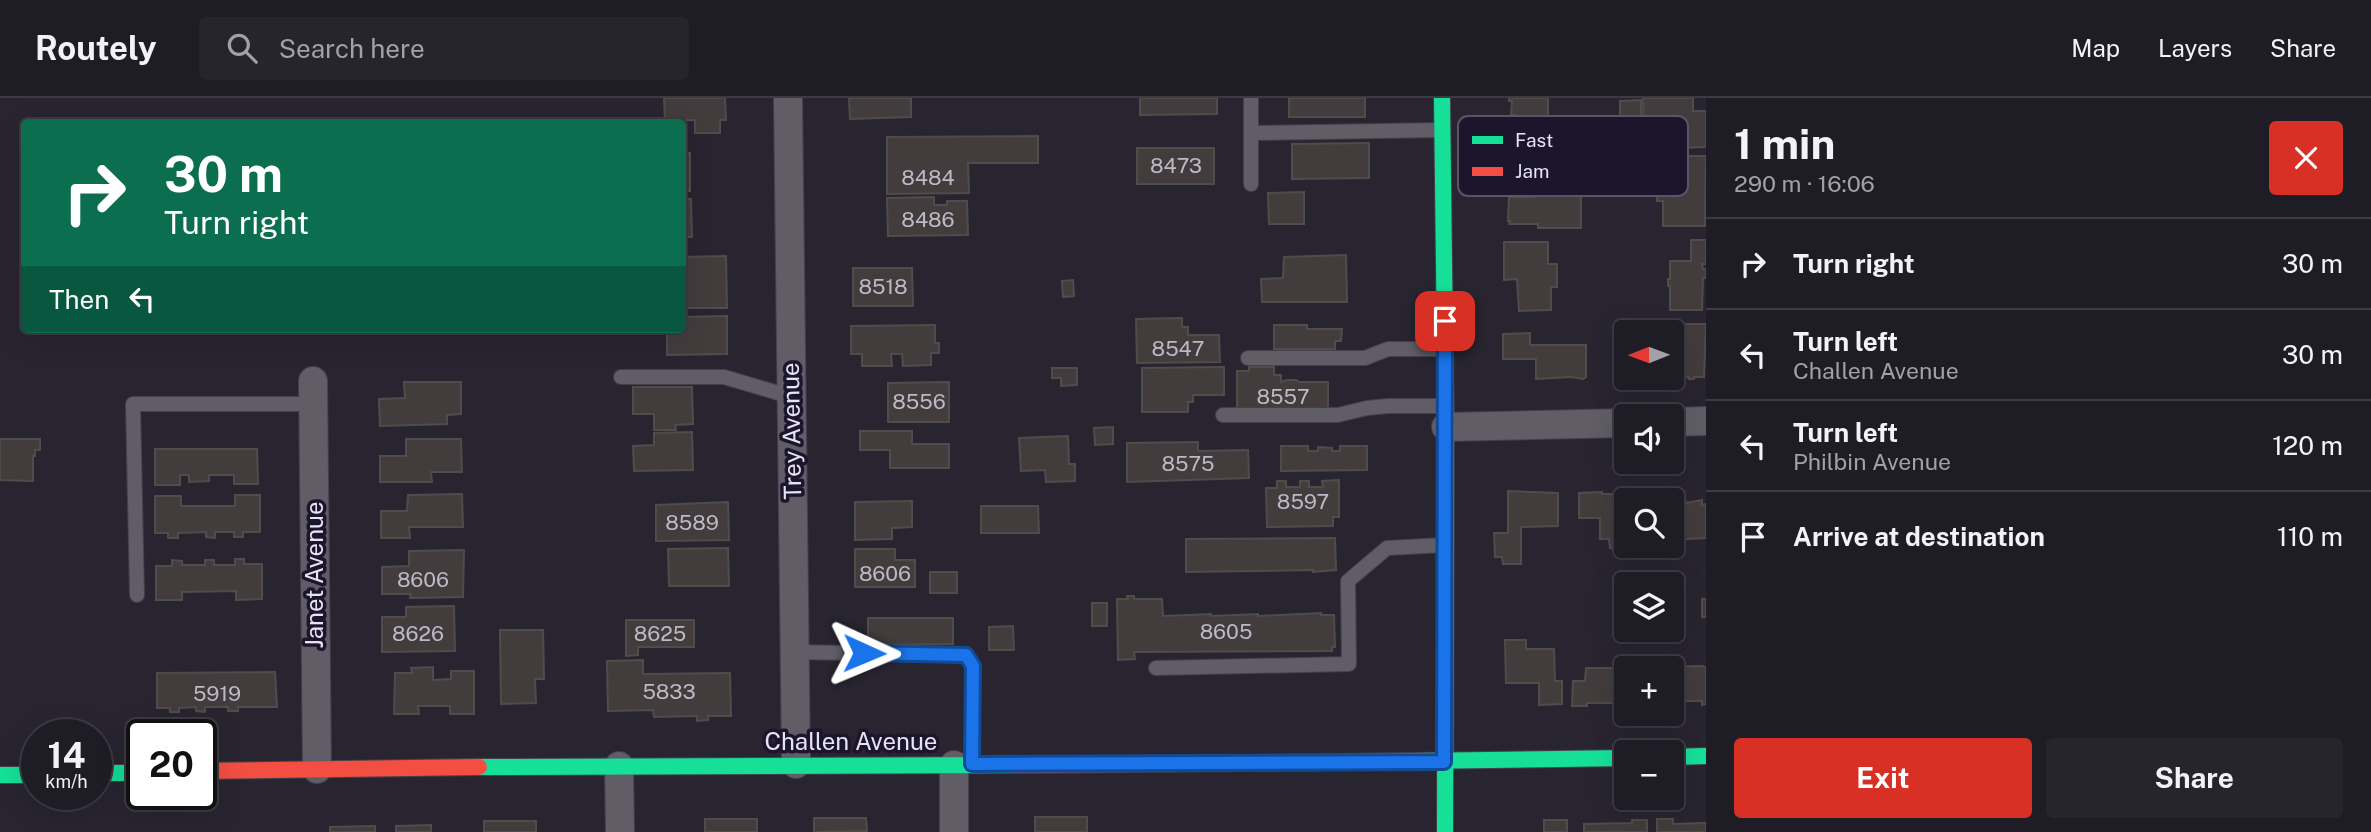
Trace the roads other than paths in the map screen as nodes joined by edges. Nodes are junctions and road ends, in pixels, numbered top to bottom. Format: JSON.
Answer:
{"nodes":[{"id":1,"x":789,"y":98,"type":"edge"},
{"id":2,"x":1251,"y":98,"type":"edge"},
{"id":3,"x":1442,"y":98,"type":"edge"},
{"id":4,"x":1443,"y":130,"type":"junction"},
{"id":5,"x":1251,"y":133,"type":"junction"},
{"id":6,"x":1251,"y":184,"type":"dead end"},
{"id":7,"x":1445,"y":349,"type":"junction"},
{"id":8,"x":1248,"y":358,"type":"dead end"},
{"id":9,"x":621,"y":377,"type":"dead end"},
{"id":10,"x":313,"y":392,"type":"joint"},
{"id":11,"x":792,"y":397,"type":"junction"},
{"id":12,"x":1223,"y":415,"type":"dead end"},
{"id":13,"x":1446,"y":417,"type":"junction"},
{"id":14,"x":1706,"y":421,"type":"edge"},
{"id":15,"x":1684,"y":422,"type":"edge"},
{"id":16,"x":1614,"y":423,"type":"edge"},
{"id":17,"x":1445,"y":545,"type":"junction"},
{"id":18,"x":137,"y":595,"type":"dead end"},
{"id":19,"x":794,"y":652,"type":"junction"},
{"id":20,"x":1156,"y":668,"type":"dead end"},
{"id":21,"x":1706,"y":756,"type":"edge"},
{"id":22,"x":1684,"y":757,"type":"edge"},
{"id":23,"x":1614,"y":758,"type":"edge"},
{"id":24,"x":1444,"y":762,"type":"junction"},
{"id":25,"x":796,"y":764,"type":"junction"},
{"id":26,"x":963,"y":765,"type":"junction"},
{"id":27,"x":619,"y":766,"type":"junction"},
{"id":28,"x":317,"y":769,"type":"junction"},
{"id":29,"x":217,"y":771,"type":"edge"},
{"id":30,"x":0,"y":775,"type":"edge"},
{"id":31,"x":21,"y":775,"type":"edge"},
{"id":32,"x":620,"y":832,"type":"edge"},
{"id":33,"x":954,"y":832,"type":"edge"},
{"id":34,"x":1445,"y":832,"type":"edge"}],
"edges":[{"from":1,"to":11,"type":"street","name":"Trey Avenue"},
{"from":2,"to":5,"type":"lane"},
{"from":3,"to":4,"type":"street"},
{"from":4,"to":5,"type":"lane"},
{"from":4,"to":7,"type":"street"},
{"from":5,"to":6,"type":"lane"},
{"from":7,"to":8,"type":"lane"},
{"from":7,"to":13,"type":"street"},
{"from":9,"to":11,"type":"lane"},
{"from":10,"to":18,"type":"lane"},
{"from":10,"to":28,"type":"street","name":"Janet Avenue"},
{"from":11,"to":19,"type":"street","name":"Trey Avenue"},
{"from":12,"to":13,"type":"lane"},
{"from":13,"to":16,"type":"street"},
{"from":13,"to":17,"type":"street"},
{"from":14,"to":15,"type":"street"},
{"from":17,"to":20,"type":"lane"},
{"from":17,"to":24,"type":"street"},
{"from":19,"to":25,"type":"street","name":"Trey Avenue"},
{"from":19,"to":26,"type":"lane"},
{"from":21,"to":22,"type":"street"},
{"from":23,"to":24,"type":"street","name":"Challen Avenue"},
{"from":24,"to":26,"type":"street","name":"Challen Avenue"},
{"from":24,"to":34,"type":"street"},
{"from":25,"to":26,"type":"street","name":"Challen Avenue"},
{"from":25,"to":27,"type":"street","name":"Challen Avenue"},
{"from":26,"to":33,"type":"street"},
{"from":27,"to":28,"type":"street","name":"Challen Avenue"},
{"from":27,"to":32,"type":"street"},
{"from":28,"to":29,"type":"street","name":"Challen Avenue"},
{"from":30,"to":31,"type":"street"}]}
